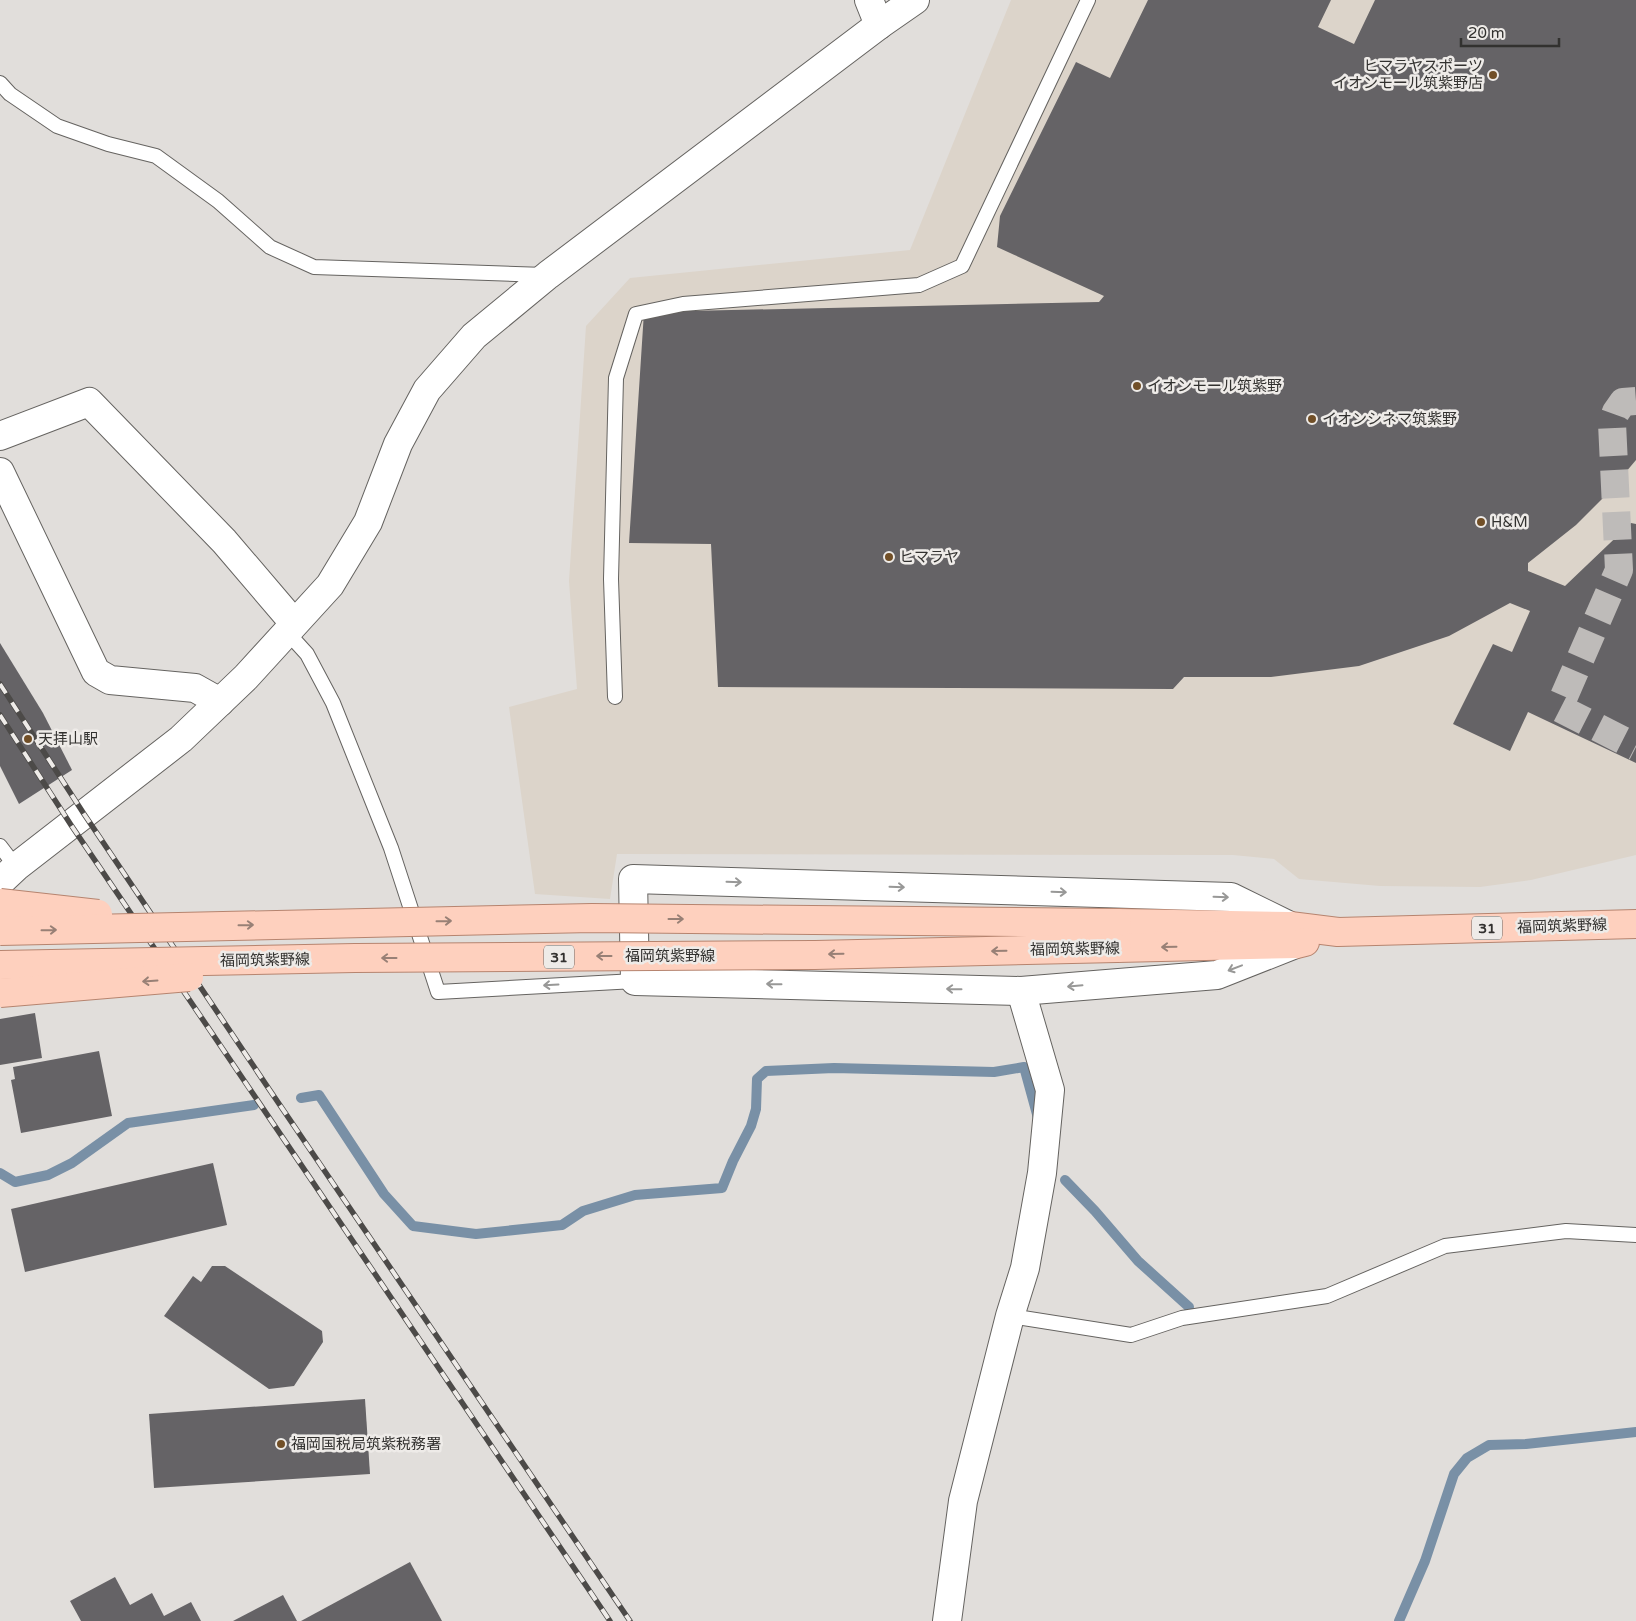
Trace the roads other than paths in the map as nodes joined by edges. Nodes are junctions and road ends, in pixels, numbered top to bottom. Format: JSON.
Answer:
{"nodes":[{"id":1,"x":869,"y":0,"type":"edge"},
{"id":2,"x":915,"y":0,"type":"edge"},
{"id":3,"x":1088,"y":0,"type":"edge"},
{"id":4,"x":879,"y":25,"type":"junction"},
{"id":5,"x":0,"y":83,"type":"edge"},
{"id":6,"x":548,"y":276,"type":"junction"},
{"id":7,"x":0,"y":436,"type":"edge"},
{"id":8,"x":0,"y":472,"type":"edge"},
{"id":9,"x":290,"y":628,"type":"junction"},
{"id":10,"x":615,"y":697,"type":"dead end"},
{"id":11,"x":220,"y":702,"type":"junction"},
{"id":12,"x":5,"y":865,"type":"edge"},
{"id":13,"x":0,"y":904,"type":"edge"},
{"id":14,"x":1636,"y":924,"type":"edge"},
{"id":15,"x":210,"y":926,"type":"junction"},
{"id":16,"x":0,"y":931,"type":"edge"},
{"id":17,"x":1294,"y":935,"type":"junction"},
{"id":18,"x":1117,"y":936,"type":"junction"},
{"id":19,"x":355,"y":958,"type":"junction"},
{"id":20,"x":0,"y":965,"type":"edge"},
{"id":21,"x":635,"y":981,"type":"junction"},
{"id":22,"x":1021,"y":991,"type":"junction"},
{"id":23,"x":0,"y":993,"type":"edge"},
{"id":24,"x":1636,"y":1235,"type":"edge"},
{"id":25,"x":1010,"y":1316,"type":"junction"},
{"id":26,"x":947,"y":1621,"type":"edge"}],
"edges":[{"from":1,"to":4,"type":"street"},
{"from":2,"to":4,"type":"street"},
{"from":3,"to":10,"type":"lane"},
{"from":4,"to":6,"type":"street"},
{"from":5,"to":6,"type":"lane"},
{"from":6,"to":9,"type":"street"},
{"from":7,"to":9,"type":"street"},
{"from":8,"to":11,"type":"street"},
{"from":9,"to":11,"type":"street"},
{"from":21,"to":9,"type":"lane","one_way":true},
{"from":11,"to":12,"type":"street"},
{"from":13,"to":15,"type":"main road","bridge":true},
{"from":14,"to":17,"type":"main road","name":"福岡筑紫野線","number":"31"},
{"from":16,"to":15,"type":"main road","name":"福岡筑紫野線","number":"31","one_way":true,"bridge":true},
{"from":15,"to":18,"type":"main road","name":"福岡筑紫野線","number":"31","one_way":true,"bridge":true},
{"from":17,"to":18,"type":"main road","name":"福岡筑紫野線","number":"31"},
{"from":21,"to":17,"type":"street","one_way":true},
{"from":17,"to":22,"type":"street","one_way":true},
{"from":18,"to":19,"type":"main road","name":"福岡筑紫野線","number":"31","one_way":true,"bridge":true},
{"from":19,"to":20,"type":"main road","name":"福岡筑紫野線","number":"31","bridge":true},
{"from":19,"to":23,"type":"main road","one_way":true,"bridge":true},
{"from":22,"to":21,"type":"street","one_way":true},
{"from":22,"to":25,"type":"street"},
{"from":24,"to":25,"type":"lane"},
{"from":25,"to":26,"type":"street"}]}
